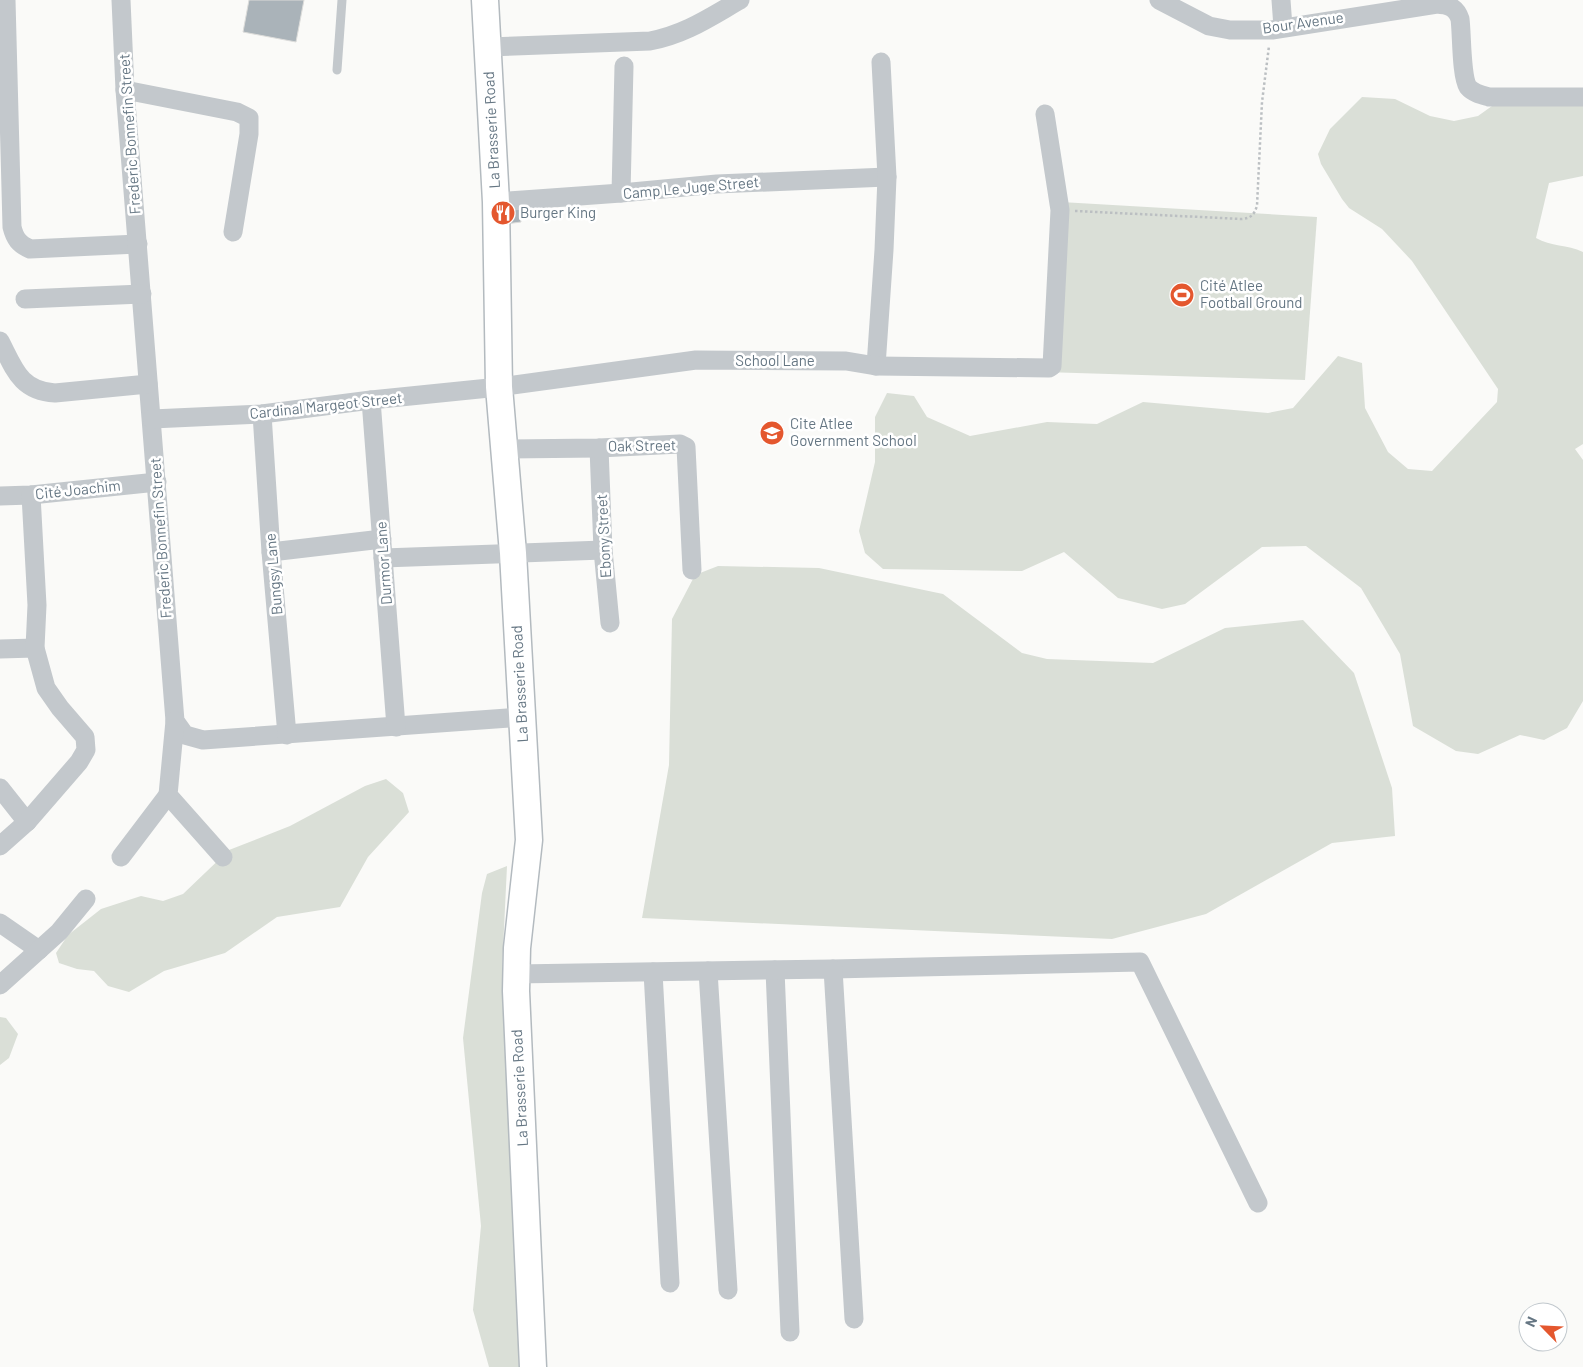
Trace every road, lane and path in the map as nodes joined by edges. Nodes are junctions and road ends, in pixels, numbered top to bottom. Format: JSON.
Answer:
{"nodes":[{"id":1,"x":6,"y":0,"type":"edge"},
{"id":2,"x":121,"y":0,"type":"edge"},
{"id":3,"x":342,"y":0,"type":"edge"},
{"id":4,"x":485,"y":0,"type":"edge"},
{"id":5,"x":740,"y":0,"type":"edge"},
{"id":6,"x":1159,"y":0,"type":"edge"},
{"id":7,"x":1281,"y":0,"type":"edge"},
{"id":8,"x":1277,"y":28,"type":"junction"},
{"id":9,"x":487,"y":47,"type":"junction"},
{"id":10,"x":881,"y":62,"type":"dead end"},
{"id":11,"x":624,"y":66,"type":"dead end"},
{"id":12,"x":337,"y":70,"type":"dead end"},
{"id":13,"x":125,"y":90,"type":"junction"},
{"id":14,"x":1583,"y":97,"type":"edge"},
{"id":15,"x":1045,"y":114,"type":"dead end"},
{"id":16,"x":887,"y":177,"type":"junction"},
{"id":17,"x":620,"y":193,"type":"junction"},
{"id":18,"x":496,"y":202,"type":"junction"},
{"id":19,"x":1060,"y":210,"type":"junction"},
{"id":20,"x":233,"y":232,"type":"dead end"},
{"id":21,"x":138,"y":244,"type":"junction"},
{"id":22,"x":142,"y":294,"type":"junction"},
{"id":23,"x":25,"y":299,"type":"dead end"},
{"id":24,"x":0,"y":341,"type":"edge"},
{"id":25,"x":876,"y":366,"type":"junction"},
{"id":26,"x":148,"y":384,"type":"junction"},
{"id":27,"x":499,"y":387,"type":"junction"},
{"id":28,"x":371,"y":400,"type":"junction"},
{"id":29,"x":262,"y":414,"type":"junction"},
{"id":30,"x":152,"y":419,"type":"junction"},
{"id":31,"x":599,"y":448,"type":"junction"},
{"id":32,"x":504,"y":449,"type":"junction"},
{"id":33,"x":157,"y":482,"type":"junction"},
{"id":34,"x":31,"y":495,"type":"junction"},
{"id":35,"x":0,"y":496,"type":"edge"},
{"id":36,"x":382,"y":539,"type":"junction"},
{"id":37,"x":604,"y":550,"type":"junction"},
{"id":38,"x":272,"y":552,"type":"junction"},
{"id":39,"x":513,"y":553,"type":"junction"},
{"id":40,"x":383,"y":558,"type":"junction"},
{"id":41,"x":692,"y":570,"type":"dead end"},
{"id":42,"x":610,"y":624,"type":"dead end"},
{"id":43,"x":35,"y":648,"type":"junction"},
{"id":44,"x":0,"y":649,"type":"edge"},
{"id":45,"x":522,"y":717,"type":"junction"},
{"id":46,"x":174,"y":721,"type":"junction"},
{"id":47,"x":396,"y":727,"type":"junction"},
{"id":48,"x":287,"y":734,"type":"junction"},
{"id":49,"x":0,"y":788,"type":"edge"},
{"id":50,"x":168,"y":795,"type":"junction"},
{"id":51,"x":27,"y":822,"type":"junction"},
{"id":52,"x":0,"y":846,"type":"edge"},
{"id":53,"x":121,"y":857,"type":"dead end"},
{"id":54,"x":223,"y":857,"type":"dead end"},
{"id":55,"x":86,"y":899,"type":"dead end"},
{"id":56,"x":0,"y":923,"type":"edge"},
{"id":57,"x":39,"y":950,"type":"junction"},
{"id":58,"x":833,"y":969,"type":"junction"},
{"id":59,"x":775,"y":970,"type":"junction"},
{"id":60,"x":708,"y":971,"type":"junction"},
{"id":61,"x":653,"y":972,"type":"junction"},
{"id":62,"x":516,"y":974,"type":"junction"},
{"id":63,"x":0,"y":985,"type":"edge"},
{"id":64,"x":1258,"y":1203,"type":"dead end"},
{"id":65,"x":670,"y":1283,"type":"dead end"},
{"id":66,"x":728,"y":1290,"type":"dead end"},
{"id":67,"x":854,"y":1319,"type":"dead end"},
{"id":68,"x":790,"y":1332,"type":"dead end"},
{"id":69,"x":533,"y":1367,"type":"edge"}],
"edges":[{"from":1,"to":21,"type":"street"},
{"from":2,"to":13,"type":"street","name":"Frederic Bonnefin Street"},
{"from":3,"to":12,"type":"lane"},
{"from":4,"to":9,"type":"main road","name":"La Brasserie Road"},
{"from":5,"to":9,"type":"street"},
{"from":6,"to":8,"type":"street","name":"Bour Avenue"},
{"from":7,"to":8,"type":"street"},
{"from":8,"to":14,"type":"street","name":"Bour Avenue"},
{"from":8,"to":19,"type":"path"},
{"from":9,"to":18,"type":"main road","name":"La Brasserie Road"},
{"from":10,"to":16,"type":"street"},
{"from":11,"to":17,"type":"street"},
{"from":13,"to":20,"type":"street"},
{"from":13,"to":21,"type":"street","name":"Frederic Bonnefin Street"},
{"from":15,"to":19,"type":"street"},
{"from":16,"to":17,"type":"street","name":"Camp Le Juge Street"},
{"from":16,"to":25,"type":"street"},
{"from":17,"to":18,"type":"street","name":"Camp Le Juge Street"},
{"from":18,"to":27,"type":"main road","name":"La Brasserie Road"},
{"from":19,"to":25,"type":"street","name":"School Lane"},
{"from":21,"to":22,"type":"street","name":"Frederic Bonnefin Street"},
{"from":22,"to":23,"type":"street"},
{"from":22,"to":26,"type":"street","name":"Frederic Bonnefin Street"},
{"from":24,"to":26,"type":"street"},
{"from":25,"to":27,"type":"street","name":"School Lane"},
{"from":26,"to":30,"type":"street","name":"Frederic Bonnefin Street"},
{"from":27,"to":28,"type":"street","name":"Cardinal Margeot Street"},
{"from":27,"to":32,"type":"main road","name":"La Brasserie Road"},
{"from":28,"to":29,"type":"street","name":"Cardinal Margeot Street"},
{"from":28,"to":36,"type":"street","name":"Durmor Lane"},
{"from":29,"to":30,"type":"street","name":"Cardinal Margeot Street"},
{"from":29,"to":38,"type":"street","name":"Bungsy Lane"},
{"from":30,"to":33,"type":"street","name":"Frederic Bonnefin Street"},
{"from":31,"to":32,"type":"street","name":"Oak Street"},
{"from":31,"to":37,"type":"street","name":"Ebony Street"},
{"from":31,"to":41,"type":"street","name":"Oak Street"},
{"from":32,"to":39,"type":"main road","name":"La Brasserie Road"},
{"from":33,"to":34,"type":"street","name":"Cité Joachim"},
{"from":33,"to":46,"type":"street","name":"Frederic Bonnefin Street"},
{"from":34,"to":35,"type":"street","name":"Cité Joachim"},
{"from":34,"to":43,"type":"street"},
{"from":36,"to":38,"type":"street"},
{"from":36,"to":40,"type":"street","name":"Durmor Lane"},
{"from":37,"to":39,"type":"street"},
{"from":37,"to":42,"type":"street","name":"Ebony Street"},
{"from":38,"to":48,"type":"street","name":"Bungsy Lane"},
{"from":39,"to":40,"type":"street"},
{"from":39,"to":45,"type":"main road","name":"La Brasserie Road"},
{"from":40,"to":47,"type":"street","name":"Durmor Lane"},
{"from":43,"to":44,"type":"street"},
{"from":43,"to":51,"type":"street"},
{"from":45,"to":47,"type":"street"},
{"from":45,"to":62,"type":"main road","name":"La Brasserie Road"},
{"from":46,"to":48,"type":"street"},
{"from":46,"to":50,"type":"street","name":"Frederic Bonnefin Street"},
{"from":47,"to":48,"type":"street"},
{"from":49,"to":51,"type":"street"},
{"from":50,"to":53,"type":"street"},
{"from":50,"to":54,"type":"street"},
{"from":51,"to":52,"type":"street"},
{"from":55,"to":57,"type":"street"},
{"from":56,"to":57,"type":"street"},
{"from":57,"to":63,"type":"street"},
{"from":58,"to":59,"type":"street"},
{"from":58,"to":64,"type":"street"},
{"from":58,"to":67,"type":"street"},
{"from":59,"to":60,"type":"street"},
{"from":59,"to":68,"type":"street"},
{"from":60,"to":61,"type":"street"},
{"from":60,"to":66,"type":"street"},
{"from":61,"to":62,"type":"street"},
{"from":61,"to":65,"type":"street"},
{"from":62,"to":69,"type":"main road","name":"La Brasserie Road"}]}
